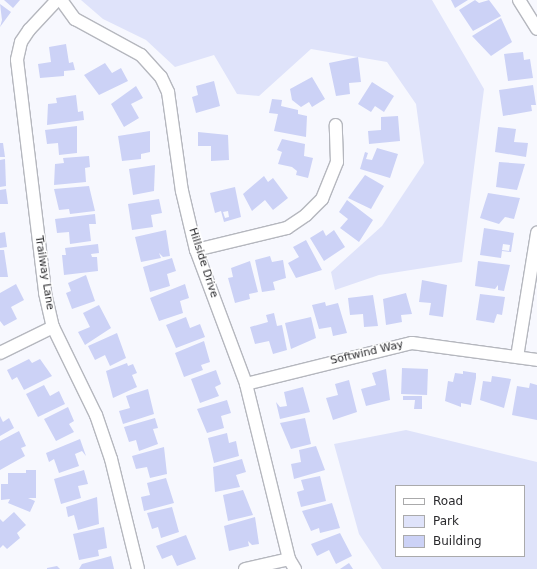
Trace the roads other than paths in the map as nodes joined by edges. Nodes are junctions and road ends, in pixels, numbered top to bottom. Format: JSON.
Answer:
{"nodes":[{"id":1,"x":58,"y":0,"type":"edge"},
{"id":2,"x":61,"y":0,"type":"edge"},
{"id":3,"x":519,"y":0,"type":"edge"},
{"id":4,"x":537,"y":28,"type":"edge"},
{"id":5,"x":336,"y":125,"type":"dead end"},
{"id":6,"x":537,"y":233,"type":"edge"},
{"id":7,"x":196,"y":250,"type":"junction"},
{"id":8,"x":54,"y":327,"type":"junction"},
{"id":9,"x":0,"y":353,"type":"edge"},
{"id":10,"x":518,"y":357,"type":"junction"},
{"id":11,"x":537,"y":360,"type":"edge"},
{"id":12,"x":246,"y":384,"type":"junction"},
{"id":13,"x":292,"y":564,"type":"edge"},
{"id":14,"x":138,"y":569,"type":"edge"},
{"id":15,"x":245,"y":569,"type":"edge"}],
"edges":[{"from":1,"to":8,"type":"street","name":"Trailway Lane"},
{"from":2,"to":7,"type":"street","name":"Hillside Drive"},
{"from":3,"to":4,"type":"street"},
{"from":5,"to":7,"type":"street"},
{"from":6,"to":10,"type":"street"},
{"from":7,"to":12,"type":"street","name":"Hillside Drive"},
{"from":8,"to":9,"type":"street"},
{"from":8,"to":14,"type":"street","name":"Trailway Lane"},
{"from":10,"to":11,"type":"street","name":"Softwind Way"},
{"from":10,"to":12,"type":"street","name":"Softwind Way"},
{"from":12,"to":13,"type":"street","name":"Hillside Drive"},
{"from":13,"to":15,"type":"street"}]}
